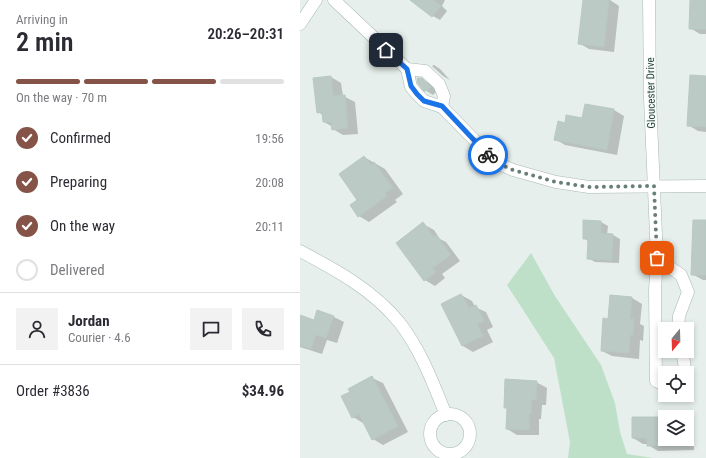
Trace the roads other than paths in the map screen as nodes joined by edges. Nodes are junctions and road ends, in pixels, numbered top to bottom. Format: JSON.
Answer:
{"nodes":[{"id":1,"x":316,"y":0,"type":"edge"},
{"id":2,"x":334,"y":0,"type":"edge"},
{"id":3,"x":649,"y":0,"type":"edge"},
{"id":4,"x":300,"y":24,"type":"edge"},
{"id":5,"x":407,"y":69,"type":"junction"},
{"id":6,"x":442,"y":106,"type":"junction"},
{"id":7,"x":654,"y":186,"type":"junction"},
{"id":8,"x":706,"y":186,"type":"edge"},
{"id":9,"x":300,"y":251,"type":"edge"},
{"id":10,"x":657,"y":258,"type":"junction"},
{"id":11,"x":679,"y":322,"type":"edge"},
{"id":12,"x":658,"y":382,"type":"edge"},
{"id":13,"x":446,"y":415,"type":"dead end"}],
"edges":[{"from":1,"to":4,"type":"street"},
{"from":2,"to":5,"type":"street"},
{"from":3,"to":7,"type":"street","name":"Gloucester Drive"},
{"from":5,"to":6,"type":"street"},
{"from":5,"to":6,"type":"street"},
{"from":6,"to":7,"type":"street"},
{"from":7,"to":8,"type":"street"},
{"from":7,"to":10,"type":"street","name":"Gloucester Drive"},
{"from":9,"to":13,"type":"street"},
{"from":10,"to":11,"type":"street"},
{"from":10,"to":12,"type":"street","name":"Gloucester Drive"}]}
